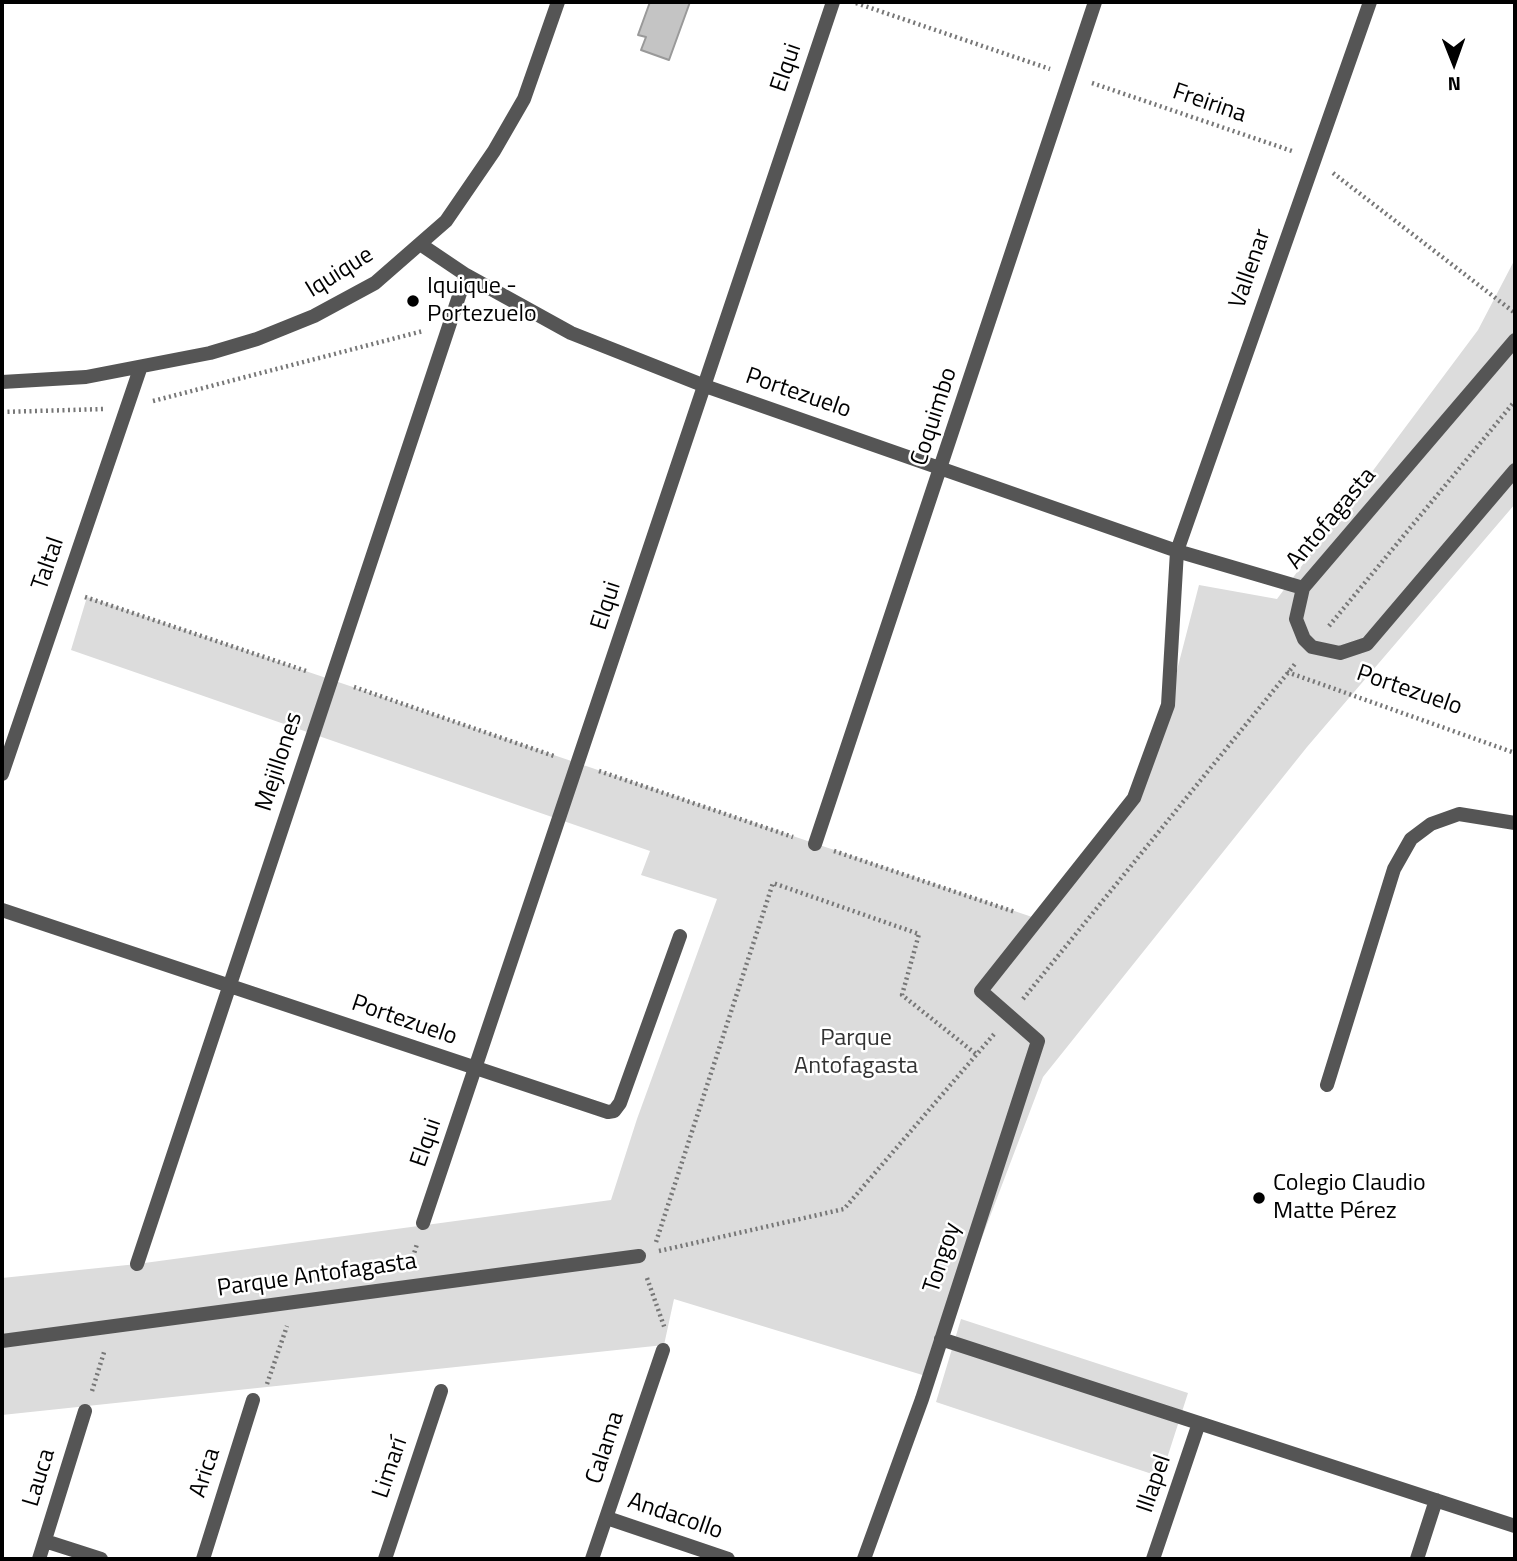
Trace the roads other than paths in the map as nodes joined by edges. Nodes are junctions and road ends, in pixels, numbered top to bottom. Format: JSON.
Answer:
{"nodes":[{"id":1,"x":558,"y":2,"type":"edge"},
{"id":2,"x":833,"y":2,"type":"edge"},
{"id":3,"x":1095,"y":2,"type":"edge"},
{"id":4,"x":1370,"y":2,"type":"edge"},
{"id":5,"x":419,"y":244,"type":"junction"},
{"id":6,"x":466,"y":275,"type":"junction"},
{"id":7,"x":1515,"y":340,"type":"edge"},
{"id":8,"x":140,"y":369,"type":"junction"},
{"id":9,"x":2,"y":382,"type":"edge"},
{"id":10,"x":705,"y":386,"type":"junction"},
{"id":11,"x":942,"y":469,"type":"junction"},
{"id":12,"x":1515,"y":470,"type":"edge"},
{"id":13,"x":1177,"y":551,"type":"junction"},
{"id":14,"x":1303,"y":588,"type":"junction"},
{"id":15,"x":2,"y":774,"type":"edge"},
{"id":16,"x":1515,"y":823,"type":"edge"},
{"id":17,"x":815,"y":844,"type":"road end"},
{"id":18,"x":2,"y":910,"type":"edge"},
{"id":19,"x":680,"y":936,"type":"dead end"},
{"id":20,"x":230,"y":986,"type":"junction"},
{"id":21,"x":476,"y":1069,"type":"junction"},
{"id":22,"x":1327,"y":1084,"type":"dead end"},
{"id":23,"x":422,"y":1223,"type":"road end"},
{"id":24,"x":639,"y":1256,"type":"road end"},
{"id":25,"x":137,"y":1264,"type":"dead end"},
{"id":26,"x":941,"y":1339,"type":"junction"},
{"id":27,"x":2,"y":1341,"type":"edge"},
{"id":28,"x":663,"y":1350,"type":"road end"},
{"id":29,"x":441,"y":1391,"type":"dead end"},
{"id":30,"x":253,"y":1400,"type":"road end"},
{"id":31,"x":85,"y":1411,"type":"road end"},
{"id":32,"x":1199,"y":1423,"type":"junction"},
{"id":33,"x":1436,"y":1500,"type":"junction"},
{"id":34,"x":607,"y":1518,"type":"junction"},
{"id":35,"x":1515,"y":1526,"type":"edge"},
{"id":36,"x":45,"y":1541,"type":"junction"},
{"id":37,"x":39,"y":1559,"type":"edge"},
{"id":38,"x":101,"y":1559,"type":"edge"},
{"id":39,"x":203,"y":1559,"type":"edge"},
{"id":40,"x":385,"y":1559,"type":"edge"},
{"id":41,"x":592,"y":1559,"type":"edge"},
{"id":42,"x":728,"y":1559,"type":"edge"},
{"id":43,"x":864,"y":1559,"type":"edge"},
{"id":44,"x":1153,"y":1559,"type":"edge"},
{"id":45,"x":1417,"y":1559,"type":"edge"}],
"edges":[{"from":1,"to":5,"type":"street","name":"Iquique"},
{"from":2,"to":10,"type":"street","name":"Elqui"},
{"from":3,"to":11,"type":"street","name":"Coquimbo"},
{"from":4,"to":13,"type":"street","name":"Vallenar"},
{"from":5,"to":6,"type":"street","name":"Portezuelo"},
{"from":5,"to":8,"type":"street","name":"Iquique"},
{"from":6,"to":10,"type":"street","name":"Portezuelo"},
{"from":6,"to":20,"type":"street","name":"Mejillones"},
{"from":7,"to":14,"type":"street","name":"Antofagasta"},
{"from":8,"to":9,"type":"street","name":"Iquique"},
{"from":8,"to":15,"type":"street","name":"Taltal"},
{"from":10,"to":11,"type":"street","name":"Portezuelo"},
{"from":10,"to":21,"type":"street","name":"Elqui"},
{"from":11,"to":13,"type":"street","name":"Portezuelo"},
{"from":11,"to":17,"type":"street","name":"Coquimbo"},
{"from":12,"to":14,"type":"street","name":"Antofagasta"},
{"from":13,"to":14,"type":"street","name":"Portezuelo"},
{"from":13,"to":26,"type":"street","name":"Tongoy"},
{"from":16,"to":22,"type":"street"},
{"from":18,"to":20,"type":"street","name":"Portezuelo"},
{"from":19,"to":21,"type":"street","name":"Portezuelo"},
{"from":20,"to":21,"type":"street","name":"Portezuelo"},
{"from":20,"to":25,"type":"street","name":"Mejillones"},
{"from":21,"to":23,"type":"street","name":"Elqui"},
{"from":24,"to":27,"type":"street","name":"Parque Antofagasta"},
{"from":26,"to":32,"type":"street"},
{"from":26,"to":43,"type":"street","name":"Tongoy"},
{"from":28,"to":34,"type":"street","name":"Calama"},
{"from":29,"to":40,"type":"street","name":"Limarí"},
{"from":30,"to":39,"type":"street","name":"Arica"},
{"from":31,"to":36,"type":"street","name":"Lauca"},
{"from":32,"to":33,"type":"street"},
{"from":32,"to":44,"type":"street","name":"Illapel"},
{"from":33,"to":35,"type":"street"},
{"from":33,"to":45,"type":"street"},
{"from":34,"to":41,"type":"street","name":"Calama"},
{"from":34,"to":42,"type":"street","name":"Andacollo"},
{"from":36,"to":37,"type":"street","name":"Lauca"},
{"from":36,"to":38,"type":"street"}]}
